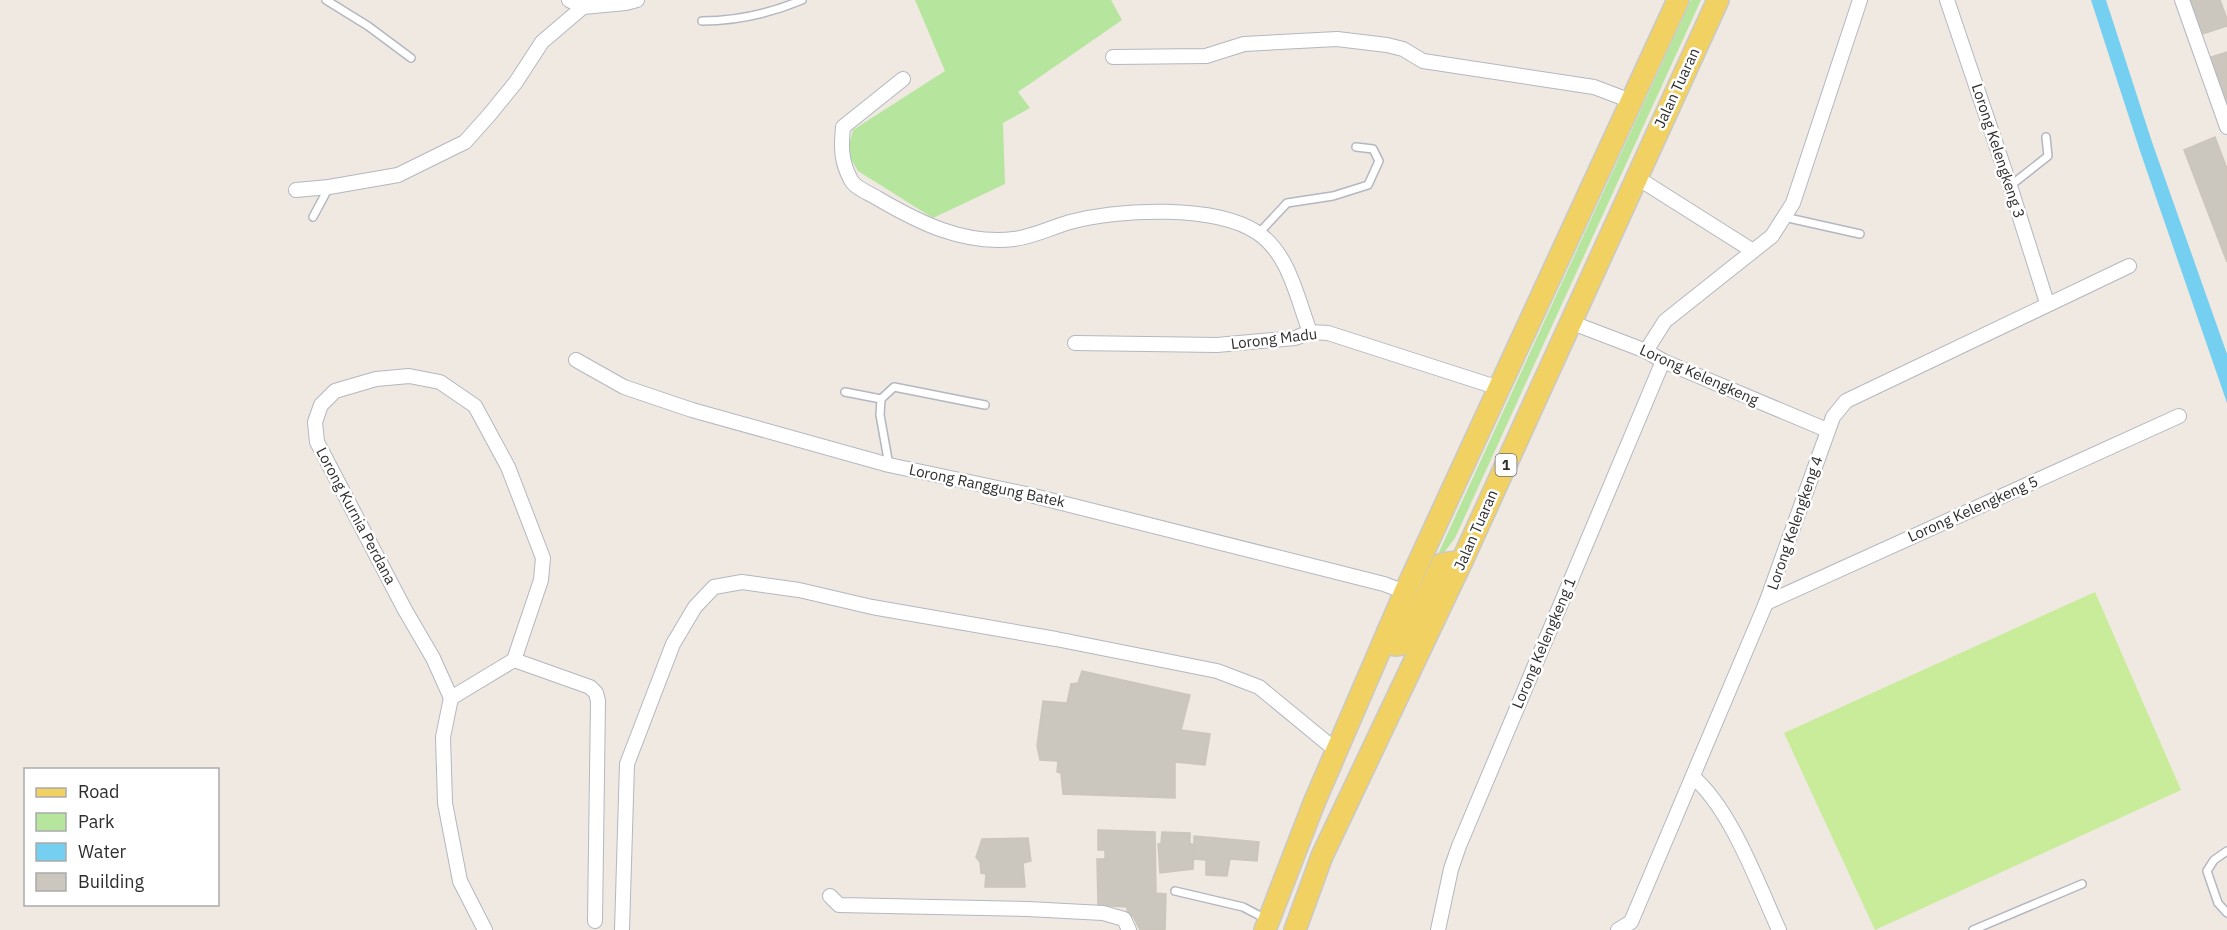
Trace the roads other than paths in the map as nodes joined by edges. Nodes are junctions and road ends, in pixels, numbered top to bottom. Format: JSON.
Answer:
{"nodes":[{"id":1,"x":326,"y":0,"type":"edge"},
{"id":2,"x":569,"y":0,"type":"edge"},
{"id":3,"x":637,"y":0,"type":"edge"},
{"id":4,"x":802,"y":0,"type":"edge"},
{"id":5,"x":1678,"y":0,"type":"edge"},
{"id":6,"x":1718,"y":0,"type":"edge"},
{"id":7,"x":1860,"y":0,"type":"edge"},
{"id":8,"x":1947,"y":0,"type":"edge"},
{"id":9,"x":2182,"y":0,"type":"edge"},
{"id":10,"x":584,"y":7,"type":"junction"},
{"id":11,"x":702,"y":21,"type":"dead end"},
{"id":12,"x":1113,"y":57,"type":"dead end"},
{"id":13,"x":411,"y":58,"type":"dead end"},
{"id":14,"x":903,"y":79,"type":"dead end"},
{"id":15,"x":1632,"y":101,"type":"junction"},
{"id":16,"x":2227,"y":127,"type":"edge"},
{"id":17,"x":2046,"y":137,"type":"dead end"},
{"id":18,"x":1356,"y":147,"type":"dead end"},
{"id":19,"x":1636,"y":177,"type":"junction"},
{"id":20,"x":2010,"y":186,"type":"junction"},
{"id":21,"x":329,"y":187,"type":"junction"},
{"id":22,"x":296,"y":190,"type":"dead end"},
{"id":23,"x":313,"y":217,"type":"dead end"},
{"id":24,"x":1784,"y":217,"type":"junction"},
{"id":25,"x":1259,"y":233,"type":"junction"},
{"id":26,"x":1860,"y":234,"type":"dead end"},
{"id":27,"x":1753,"y":251,"type":"junction"},
{"id":28,"x":2128,"y":266,"type":"dead end"},
{"id":29,"x":2048,"y":303,"type":"junction"},
{"id":30,"x":1570,"y":322,"type":"junction"},
{"id":31,"x":1310,"y":332,"type":"junction"},
{"id":32,"x":1076,"y":343,"type":"dead end"},
{"id":33,"x":1646,"y":351,"type":"junction"},
{"id":34,"x":576,"y":360,"type":"dead end"},
{"id":35,"x":1663,"y":361,"type":"junction"},
{"id":36,"x":1499,"y":388,"type":"junction"},
{"id":37,"x":845,"y":392,"type":"dead end"},
{"id":38,"x":881,"y":399,"type":"junction"},
{"id":39,"x":985,"y":405,"type":"dead end"},
{"id":40,"x":2179,"y":416,"type":"dead end"},
{"id":41,"x":1827,"y":430,"type":"junction"},
{"id":42,"x":889,"y":465,"type":"junction"},
{"id":43,"x":1462,"y":561,"type":"junction"},
{"id":44,"x":1405,"y":592,"type":"junction"},
{"id":45,"x":1766,"y":603,"type":"junction"},
{"id":46,"x":1388,"y":631,"type":"junction"},
{"id":47,"x":514,"y":660,"type":"junction"},
{"id":48,"x":451,"y":698,"type":"junction"},
{"id":49,"x":1338,"y":752,"type":"junction"},
{"id":50,"x":1693,"y":777,"type":"junction"},
{"id":51,"x":2227,"y":851,"type":"edge"},
{"id":52,"x":2082,"y":884,"type":"dead end"},
{"id":53,"x":1175,"y":891,"type":"dead end"},
{"id":54,"x":830,"y":896,"type":"dead end"},
{"id":55,"x":2227,"y":913,"type":"edge"},
{"id":56,"x":595,"y":921,"type":"dead end"},
{"id":57,"x":1266,"y":925,"type":"edge"},
{"id":58,"x":484,"y":930,"type":"edge"},
{"id":59,"x":622,"y":930,"type":"edge"},
{"id":60,"x":1129,"y":930,"type":"edge"},
{"id":61,"x":1295,"y":930,"type":"edge"},
{"id":62,"x":1438,"y":930,"type":"edge"},
{"id":63,"x":1618,"y":930,"type":"edge"},
{"id":64,"x":1779,"y":930,"type":"edge"},
{"id":65,"x":1973,"y":930,"type":"edge"}],
"edges":[{"from":1,"to":13,"type":"lane"},
{"from":2,"to":10,"type":"street"},
{"from":3,"to":10,"type":"street"},
{"from":4,"to":11,"type":"lane"},
{"from":5,"to":15,"type":"main road"},
{"from":6,"to":19,"type":"main road","name":"Jalan Tuaran","number":"1"},
{"from":7,"to":24,"type":"street"},
{"from":8,"to":20,"type":"street","name":"Lorong Kelengkeng 3"},
{"from":9,"to":16,"type":"street"},
{"from":10,"to":21,"type":"street"},
{"from":12,"to":15,"type":"street"},
{"from":14,"to":25,"type":"street"},
{"from":15,"to":36,"type":"main road"},
{"from":17,"to":20,"type":"lane"},
{"from":18,"to":25,"type":"lane"},
{"from":19,"to":27,"type":"street"},
{"from":19,"to":30,"type":"main road","name":"Jalan Tuaran","number":"1"},
{"from":20,"to":29,"type":"street","name":"Lorong Kelengkeng 3"},
{"from":21,"to":22,"type":"street"},
{"from":21,"to":23,"type":"lane"},
{"from":24,"to":26,"type":"lane"},
{"from":24,"to":27,"type":"street"},
{"from":25,"to":31,"type":"street"},
{"from":27,"to":33,"type":"street"},
{"from":28,"to":29,"type":"street","name":"Lorong Kelengkeng 4"},
{"from":29,"to":41,"type":"street","name":"Lorong Kelengkeng 4"},
{"from":30,"to":33,"type":"street","name":"Lorong Kelengkeng"},
{"from":30,"to":43,"type":"main road","name":"Jalan Tuaran","number":"1"},
{"from":31,"to":32,"type":"street","name":"Lorong Madu"},
{"from":31,"to":36,"type":"street","name":"Lorong Madu"},
{"from":33,"to":35,"type":"street","name":"Lorong Kelengkeng"},
{"from":34,"to":42,"type":"street","name":"Lorong Ranggung Batek"},
{"from":35,"to":41,"type":"street","name":"Lorong Kelengkeng"},
{"from":35,"to":62,"type":"street","name":"Lorong Kelengkeng 1"},
{"from":36,"to":44,"type":"main road"},
{"from":37,"to":38,"type":"lane"},
{"from":38,"to":39,"type":"lane"},
{"from":38,"to":42,"type":"lane"},
{"from":40,"to":45,"type":"street","name":"Lorong Kelengkeng 5"},
{"from":41,"to":45,"type":"street","name":"Lorong Kelengkeng 4"},
{"from":42,"to":44,"type":"street","name":"Lorong Ranggung Batek"},
{"from":43,"to":46,"type":"main road"},
{"from":43,"to":61,"type":"main road","name":"Jalan Tuaran","number":"1"},
{"from":44,"to":46,"type":"main road"},
{"from":45,"to":50,"type":"street","name":"Lorong Kelengkeng 4"},
{"from":46,"to":49,"type":"main road"},
{"from":47,"to":48,"type":"street"},
{"from":47,"to":48,"type":"street","name":"Lorong Kurnia Perdana"},
{"from":47,"to":56,"type":"street"},
{"from":48,"to":58,"type":"street"},
{"from":49,"to":57,"type":"main road"},
{"from":49,"to":59,"type":"street"},
{"from":50,"to":63,"type":"street","name":"Lorong Kelengkeng 4"},
{"from":50,"to":64,"type":"street"},
{"from":51,"to":55,"type":"lane"},
{"from":52,"to":65,"type":"lane"},
{"from":53,"to":57,"type":"lane"},
{"from":54,"to":60,"type":"street"}]}
